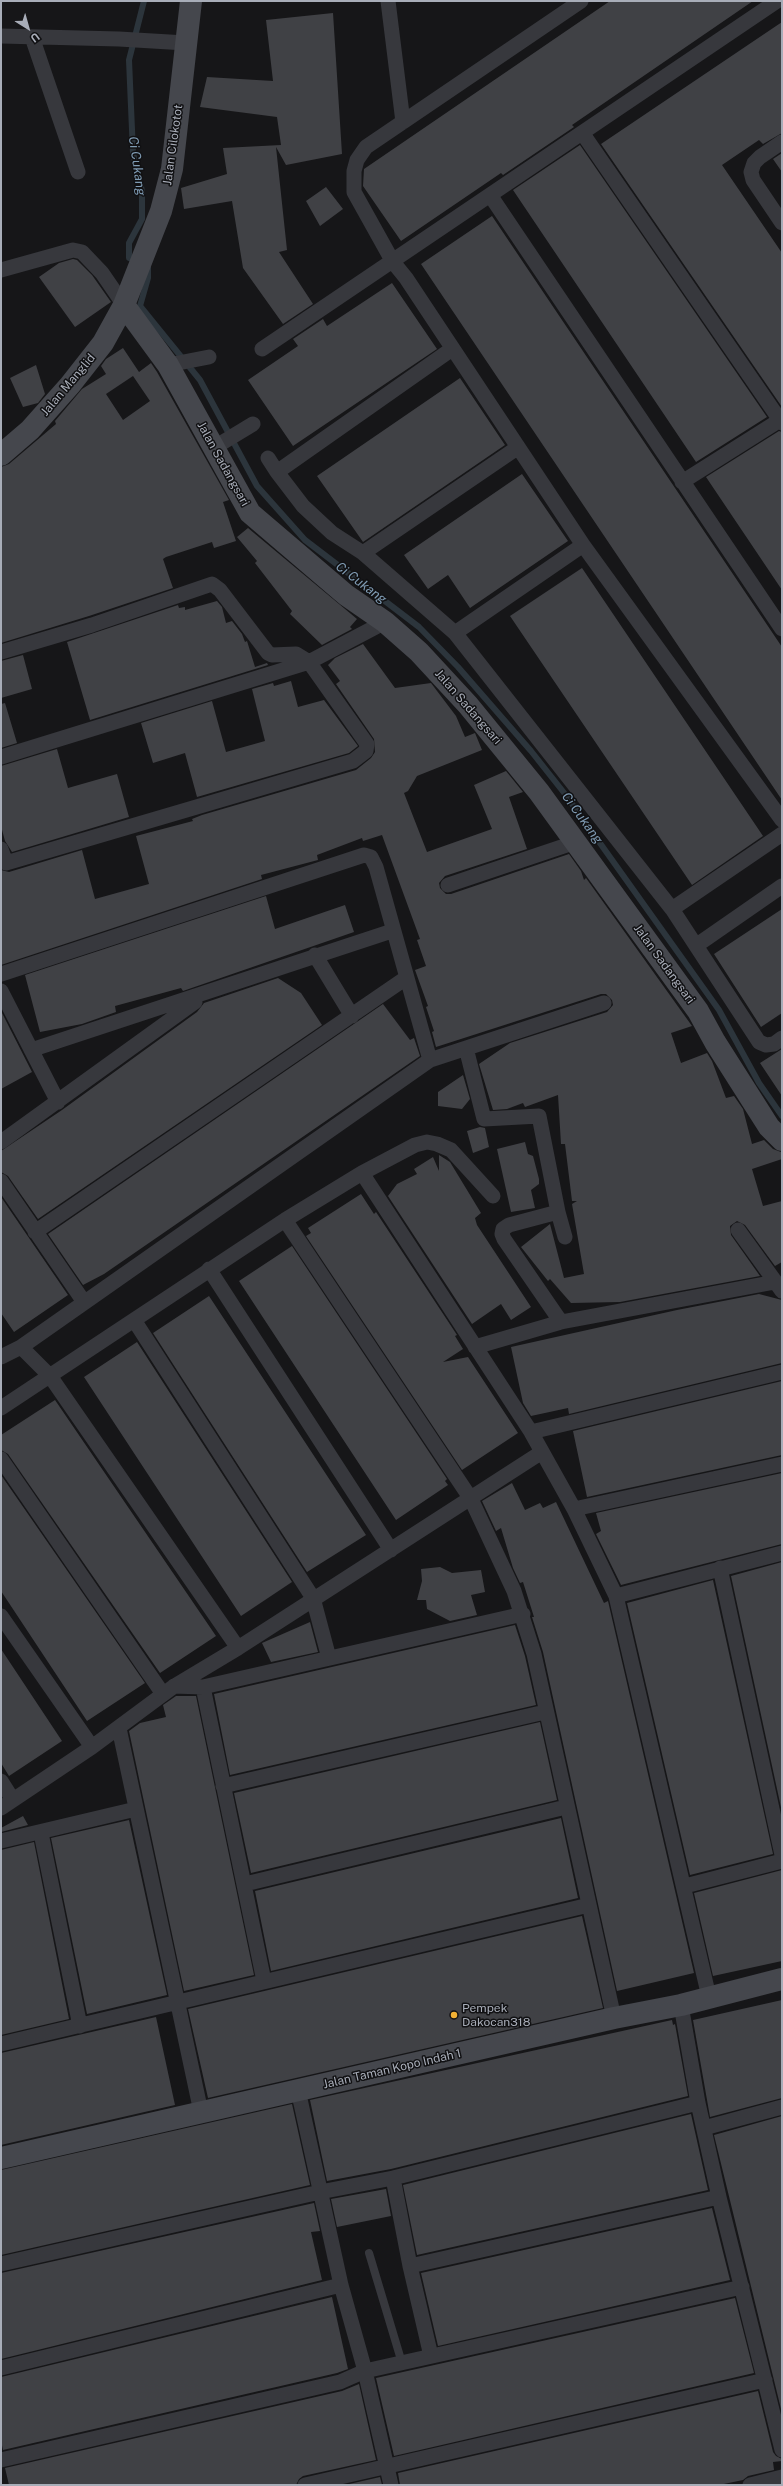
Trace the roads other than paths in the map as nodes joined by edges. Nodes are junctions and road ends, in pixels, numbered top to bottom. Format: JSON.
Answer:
{"nodes":[{"id":1,"x":191,"y":1,"type":"edge"},
{"id":2,"x":388,"y":1,"type":"edge"},
{"id":3,"x":581,"y":1,"type":"edge"},
{"id":4,"x":777,"y":1,"type":"edge"},
{"id":5,"x":1,"y":36,"type":"edge"},
{"id":6,"x":32,"y":37,"type":"junction"},
{"id":7,"x":186,"y":43,"type":"junction"},
{"id":8,"x":403,"y":122,"type":"junction"},
{"id":9,"x":583,"y":134,"type":"junction"},
{"id":10,"x":782,"y":142,"type":"edge"},
{"id":11,"x":78,"y":172,"type":"dead end"},
{"id":12,"x":490,"y":195,"type":"junction"},
{"id":13,"x":782,"y":223,"type":"edge"},
{"id":14,"x":393,"y":262,"type":"junction"},
{"id":15,"x":1,"y":270,"type":"edge"},
{"id":16,"x":124,"y":305,"type":"junction"},
{"id":17,"x":262,"y":349,"type":"dead end"},
{"id":18,"x":452,"y":349,"type":"junction"},
{"id":19,"x":202,"y":359,"type":"dead end"},
{"id":20,"x":173,"y":365,"type":"junction"},
{"id":21,"x":781,"y":421,"type":"edge"},
{"id":22,"x":253,"y":424,"type":"dead end"},
{"id":23,"x":219,"y":444,"type":"junction"},
{"id":24,"x":517,"y":448,"type":"junction"},
{"id":25,"x":1,"y":455,"type":"edge"},
{"id":26,"x":268,"y":458,"type":"dead end"},
{"id":27,"x":278,"y":472,"type":"junction"},
{"id":28,"x":682,"y":482,"type":"junction"},
{"id":29,"x":583,"y":545,"type":"junction"},
{"id":30,"x":363,"y":552,"type":"junction"},
{"id":31,"x":385,"y":622,"type":"junction"},
{"id":32,"x":782,"y":628,"type":"edge"},
{"id":33,"x":455,"y":633,"type":"junction"},
{"id":34,"x":1,"y":652,"type":"edge"},
{"id":35,"x":309,"y":662,"type":"junction"},
{"id":36,"x":1,"y":757,"type":"edge"},
{"id":37,"x":782,"y":820,"type":"edge"},
{"id":38,"x":782,"y":834,"type":"edge"},
{"id":39,"x":576,"y":842,"type":"junction"},
{"id":40,"x":1,"y":849,"type":"edge"},
{"id":41,"x":4,"y":864,"type":"edge"},
{"id":42,"x":448,"y":886,"type":"dead end"},
{"id":43,"x":782,"y":886,"type":"edge"},
{"id":44,"x":672,"y":909,"type":"junction"},
{"id":45,"x":392,"y":931,"type":"junction"},
{"id":46,"x":697,"y":945,"type":"junction"},
{"id":47,"x":315,"y":955,"type":"junction"},
{"id":48,"x":1,"y":974,"type":"edge"},
{"id":49,"x":406,"y":978,"type":"junction"},
{"id":50,"x":1,"y":991,"type":"edge"},
{"id":51,"x":205,"y":994,"type":"junction"},
{"id":52,"x":604,"y":1003,"type":"dead end"},
{"id":53,"x":352,"y":1016,"type":"junction"},
{"id":54,"x":782,"y":1038,"type":"edge"},
{"id":55,"x":466,"y":1048,"type":"junction"},
{"id":56,"x":30,"y":1050,"type":"junction"},
{"id":57,"x":430,"y":1060,"type":"junction"},
{"id":58,"x":58,"y":1102,"type":"junction"},
{"id":59,"x":782,"y":1140,"type":"edge"},
{"id":60,"x":1,"y":1142,"type":"edge"},
{"id":61,"x":362,"y":1173,"type":"junction"},
{"id":62,"x":1,"y":1181,"type":"edge"},
{"id":63,"x":493,"y":1196,"type":"dead end"},
{"id":64,"x":558,"y":1212,"type":"junction"},
{"id":65,"x":285,"y":1220,"type":"junction"},
{"id":66,"x":738,"y":1230,"type":"dead end"},
{"id":67,"x":35,"y":1232,"type":"junction"},
{"id":68,"x":565,"y":1237,"type":"dead end"},
{"id":69,"x":210,"y":1269,"type":"junction"},
{"id":70,"x":779,"y":1286,"type":"edge"},
{"id":71,"x":84,"y":1302,"type":"junction"},
{"id":72,"x":134,"y":1320,"type":"junction"},
{"id":73,"x":561,"y":1322,"type":"junction"},
{"id":74,"x":21,"y":1346,"type":"junction"},
{"id":75,"x":475,"y":1347,"type":"junction"},
{"id":76,"x":1,"y":1356,"type":"edge"},
{"id":77,"x":782,"y":1372,"type":"edge"},
{"id":78,"x":50,"y":1376,"type":"junction"},
{"id":79,"x":1,"y":1408,"type":"edge"},
{"id":80,"x":531,"y":1432,"type":"junction"},
{"id":81,"x":542,"y":1452,"type":"junction"},
{"id":82,"x":1,"y":1459,"type":"edge"},
{"id":83,"x":782,"y":1464,"type":"edge"},
{"id":84,"x":471,"y":1499,"type":"junction"},
{"id":85,"x":574,"y":1509,"type":"junction"},
{"id":86,"x":391,"y":1550,"type":"junction"},
{"id":87,"x":782,"y":1553,"type":"edge"},
{"id":88,"x":720,"y":1568,"type":"junction"},
{"id":89,"x":616,"y":1596,"type":"junction"},
{"id":90,"x":313,"y":1598,"type":"junction"},
{"id":91,"x":523,"y":1614,"type":"junction"},
{"id":92,"x":1,"y":1616,"type":"edge"},
{"id":93,"x":238,"y":1648,"type":"junction"},
{"id":94,"x":329,"y":1658,"type":"junction"},
{"id":95,"x":203,"y":1687,"type":"junction"},
{"id":96,"x":168,"y":1690,"type":"junction"},
{"id":97,"x":545,"y":1712,"type":"junction"},
{"id":98,"x":119,"y":1728,"type":"junction"},
{"id":99,"x":92,"y":1747,"type":"junction"},
{"id":100,"x":1,"y":1782,"type":"edge"},
{"id":101,"x":223,"y":1786,"type":"junction"},
{"id":102,"x":7,"y":1804,"type":"edge"},
{"id":103,"x":566,"y":1807,"type":"junction"},
{"id":104,"x":136,"y":1809,"type":"junction"},
{"id":105,"x":41,"y":1832,"type":"junction"},
{"id":106,"x":1,"y":1841,"type":"edge"},
{"id":107,"x":782,"y":1855,"type":"edge"},
{"id":108,"x":782,"y":1861,"type":"edge"},
{"id":109,"x":245,"y":1884,"type":"junction"},
{"id":110,"x":685,"y":1886,"type":"junction"},
{"id":111,"x":589,"y":1905,"type":"junction"},
{"id":112,"x":782,"y":1979,"type":"edge"},
{"id":113,"x":264,"y":1981,"type":"junction"},
{"id":114,"x":709,"y":1997,"type":"junction"},
{"id":115,"x":177,"y":2003,"type":"junction"},
{"id":116,"x":681,"y":2005,"type":"junction"},
{"id":117,"x":614,"y":2018,"type":"junction"},
{"id":118,"x":80,"y":2026,"type":"junction"},
{"id":119,"x":1,"y":2044,"type":"edge"},
{"id":120,"x":298,"y":2090,"type":"junction"},
{"id":121,"x":698,"y":2103,"type":"junction"},
{"id":122,"x":782,"y":2107,"type":"edge"},
{"id":123,"x":200,"y":2112,"type":"junction"},
{"id":124,"x":704,"y":2128,"type":"junction"},
{"id":125,"x":1,"y":2158,"type":"edge"},
{"id":126,"x":393,"y":2178,"type":"junction"},
{"id":127,"x":320,"y":2192,"type":"junction"},
{"id":128,"x":719,"y":2197,"type":"junction"},
{"id":129,"x":369,"y":2253,"type":"dead end"},
{"id":130,"x":1,"y":2264,"type":"edge"},
{"id":131,"x":410,"y":2266,"type":"junction"},
{"id":132,"x":341,"y":2285,"type":"junction"},
{"id":133,"x":742,"y":2287,"type":"junction"},
{"id":134,"x":431,"y":2356,"type":"junction"},
{"id":135,"x":402,"y":2363,"type":"junction"},
{"id":136,"x":1,"y":2368,"type":"edge"},
{"id":137,"x":365,"y":2371,"type":"junction"},
{"id":138,"x":764,"y":2380,"type":"junction"},
{"id":139,"x":782,"y":2450,"type":"edge"},
{"id":140,"x":1,"y":2460,"type":"edge"},
{"id":141,"x":386,"y":2466,"type":"junction"},
{"id":142,"x":782,"y":2477,"type":"edge"},
{"id":143,"x":305,"y":2485,"type":"edge"},
{"id":144,"x":391,"y":2485,"type":"edge"},
{"id":145,"x":750,"y":2485,"type":"edge"}],
"edges":[{"from":1,"to":7,"type":"street","name":"Jalan Cilokotot"},
{"from":2,"to":8,"type":"street"},
{"from":3,"to":8,"type":"street"},
{"from":4,"to":9,"type":"street"},
{"from":5,"to":6,"type":"street"},
{"from":6,"to":7,"type":"street"},
{"from":6,"to":11,"type":"street"},
{"from":7,"to":16,"type":"street","name":"Jalan Cilokotot"},
{"from":8,"to":14,"type":"street"},
{"from":9,"to":12,"type":"street"},
{"from":9,"to":21,"type":"street"},
{"from":10,"to":13,"type":"street"},
{"from":12,"to":14,"type":"street"},
{"from":12,"to":28,"type":"street"},
{"from":14,"to":17,"type":"street"},
{"from":14,"to":18,"type":"street"},
{"from":15,"to":16,"type":"street"},
{"from":16,"to":20,"type":"street","name":"Jalan Sadangsari"},
{"from":16,"to":25,"type":"street","name":"Jalan Manglid"},
{"from":18,"to":24,"type":"street"},
{"from":18,"to":27,"type":"street"},
{"from":19,"to":20,"type":"street"},
{"from":20,"to":23,"type":"street","name":"Jalan Sadangsari"},
{"from":21,"to":28,"type":"street"},
{"from":22,"to":23,"type":"street"},
{"from":23,"to":31,"type":"street","name":"Jalan Sadangsari"},
{"from":24,"to":29,"type":"street"},
{"from":24,"to":30,"type":"street"},
{"from":26,"to":27,"type":"street"},
{"from":27,"to":30,"type":"street"},
{"from":28,"to":32,"type":"street"},
{"from":29,"to":33,"type":"street"},
{"from":29,"to":37,"type":"street"},
{"from":30,"to":33,"type":"street"},
{"from":31,"to":35,"type":"street"},
{"from":31,"to":39,"type":"street","name":"Jalan Sadangsari"},
{"from":33,"to":44,"type":"street"},
{"from":34,"to":35,"type":"street"},
{"from":35,"to":36,"type":"street"},
{"from":35,"to":41,"type":"street"},
{"from":38,"to":44,"type":"street"},
{"from":39,"to":42,"type":"street"},
{"from":39,"to":59,"type":"street","name":"Jalan Sadangsari"},
{"from":40,"to":41,"type":"street"},
{"from":43,"to":46,"type":"street"},
{"from":44,"to":46,"type":"street"},
{"from":45,"to":47,"type":"street"},
{"from":45,"to":48,"type":"street"},
{"from":45,"to":49,"type":"street"},
{"from":46,"to":54,"type":"street"},
{"from":47,"to":51,"type":"street"},
{"from":47,"to":53,"type":"street"},
{"from":49,"to":53,"type":"street"},
{"from":49,"to":57,"type":"street"},
{"from":50,"to":56,"type":"street"},
{"from":51,"to":56,"type":"street"},
{"from":51,"to":58,"type":"street"},
{"from":52,"to":55,"type":"street"},
{"from":53,"to":67,"type":"street"},
{"from":55,"to":57,"type":"street"},
{"from":55,"to":64,"type":"street"},
{"from":56,"to":58,"type":"street"},
{"from":57,"to":71,"type":"street"},
{"from":58,"to":60,"type":"street"},
{"from":61,"to":63,"type":"street"},
{"from":61,"to":65,"type":"street"},
{"from":61,"to":75,"type":"street"},
{"from":62,"to":67,"type":"street"},
{"from":64,"to":68,"type":"street"},
{"from":64,"to":73,"type":"street"},
{"from":65,"to":69,"type":"street"},
{"from":65,"to":84,"type":"street"},
{"from":66,"to":70,"type":"street"},
{"from":67,"to":71,"type":"street"},
{"from":69,"to":72,"type":"street"},
{"from":69,"to":86,"type":"street"},
{"from":70,"to":73,"type":"street"},
{"from":71,"to":74,"type":"street"},
{"from":72,"to":78,"type":"street"},
{"from":72,"to":90,"type":"street"},
{"from":73,"to":75,"type":"street"},
{"from":74,"to":76,"type":"street"},
{"from":74,"to":78,"type":"street"},
{"from":75,"to":80,"type":"street"},
{"from":77,"to":80,"type":"street"},
{"from":78,"to":79,"type":"street"},
{"from":78,"to":93,"type":"street"},
{"from":80,"to":81,"type":"street"},
{"from":81,"to":84,"type":"street"},
{"from":81,"to":85,"type":"street"},
{"from":82,"to":96,"type":"street"},
{"from":83,"to":85,"type":"street"},
{"from":84,"to":86,"type":"street"},
{"from":84,"to":91,"type":"street"},
{"from":85,"to":89,"type":"street"},
{"from":86,"to":90,"type":"street"},
{"from":87,"to":88,"type":"street"},
{"from":88,"to":89,"type":"street"},
{"from":88,"to":107,"type":"street"},
{"from":89,"to":110,"type":"street"},
{"from":90,"to":93,"type":"street"},
{"from":90,"to":94,"type":"street"},
{"from":91,"to":94,"type":"street"},
{"from":91,"to":97,"type":"street"},
{"from":92,"to":99,"type":"street"},
{"from":93,"to":96,"type":"street"},
{"from":94,"to":95,"type":"street"},
{"from":95,"to":96,"type":"street"},
{"from":95,"to":101,"type":"street"},
{"from":96,"to":98,"type":"street"},
{"from":97,"to":101,"type":"street"},
{"from":97,"to":103,"type":"street"},
{"from":98,"to":99,"type":"street"},
{"from":98,"to":104,"type":"street"},
{"from":99,"to":102,"type":"street"},
{"from":100,"to":102,"type":"street"},
{"from":101,"to":109,"type":"street"},
{"from":103,"to":109,"type":"street"},
{"from":103,"to":111,"type":"street"},
{"from":104,"to":105,"type":"street"},
{"from":104,"to":115,"type":"street"},
{"from":105,"to":106,"type":"street"},
{"from":105,"to":118,"type":"street"},
{"from":108,"to":110,"type":"street"},
{"from":109,"to":113,"type":"street"},
{"from":110,"to":114,"type":"street"},
{"from":111,"to":113,"type":"street"},
{"from":111,"to":117,"type":"street"},
{"from":112,"to":114,"type":"street","name":"Jalan Taman Kopo Indah 1"},
{"from":113,"to":115,"type":"street"},
{"from":114,"to":116,"type":"street","name":"Jalan Taman Kopo Indah 1"},
{"from":115,"to":118,"type":"street"},
{"from":115,"to":123,"type":"street"},
{"from":116,"to":117,"type":"street","name":"Jalan Taman Kopo Indah 1"},
{"from":116,"to":121,"type":"street"},
{"from":117,"to":120,"type":"street","name":"Jalan Taman Kopo Indah 1"},
{"from":118,"to":119,"type":"street"},
{"from":120,"to":123,"type":"street","name":"Jalan Taman Kopo Indah 1"},
{"from":120,"to":127,"type":"street"},
{"from":121,"to":124,"type":"street"},
{"from":121,"to":126,"type":"street"},
{"from":122,"to":124,"type":"street"},
{"from":123,"to":125,"type":"street","name":"Jalan Taman Kopo Indah 1"},
{"from":124,"to":128,"type":"street"},
{"from":126,"to":127,"type":"street"},
{"from":126,"to":131,"type":"street"},
{"from":127,"to":130,"type":"street"},
{"from":127,"to":132,"type":"street"},
{"from":128,"to":131,"type":"street"},
{"from":128,"to":133,"type":"street"},
{"from":129,"to":135,"type":"lane"},
{"from":131,"to":134,"type":"street"},
{"from":132,"to":136,"type":"street"},
{"from":132,"to":137,"type":"street"},
{"from":133,"to":134,"type":"street"},
{"from":133,"to":138,"type":"street"},
{"from":134,"to":135,"type":"street"},
{"from":135,"to":137,"type":"street"},
{"from":137,"to":140,"type":"street"},
{"from":137,"to":141,"type":"street"},
{"from":138,"to":139,"type":"street"},
{"from":138,"to":141,"type":"street"},
{"from":141,"to":143,"type":"street"},
{"from":141,"to":144,"type":"street"},
{"from":142,"to":145,"type":"street"}]}
